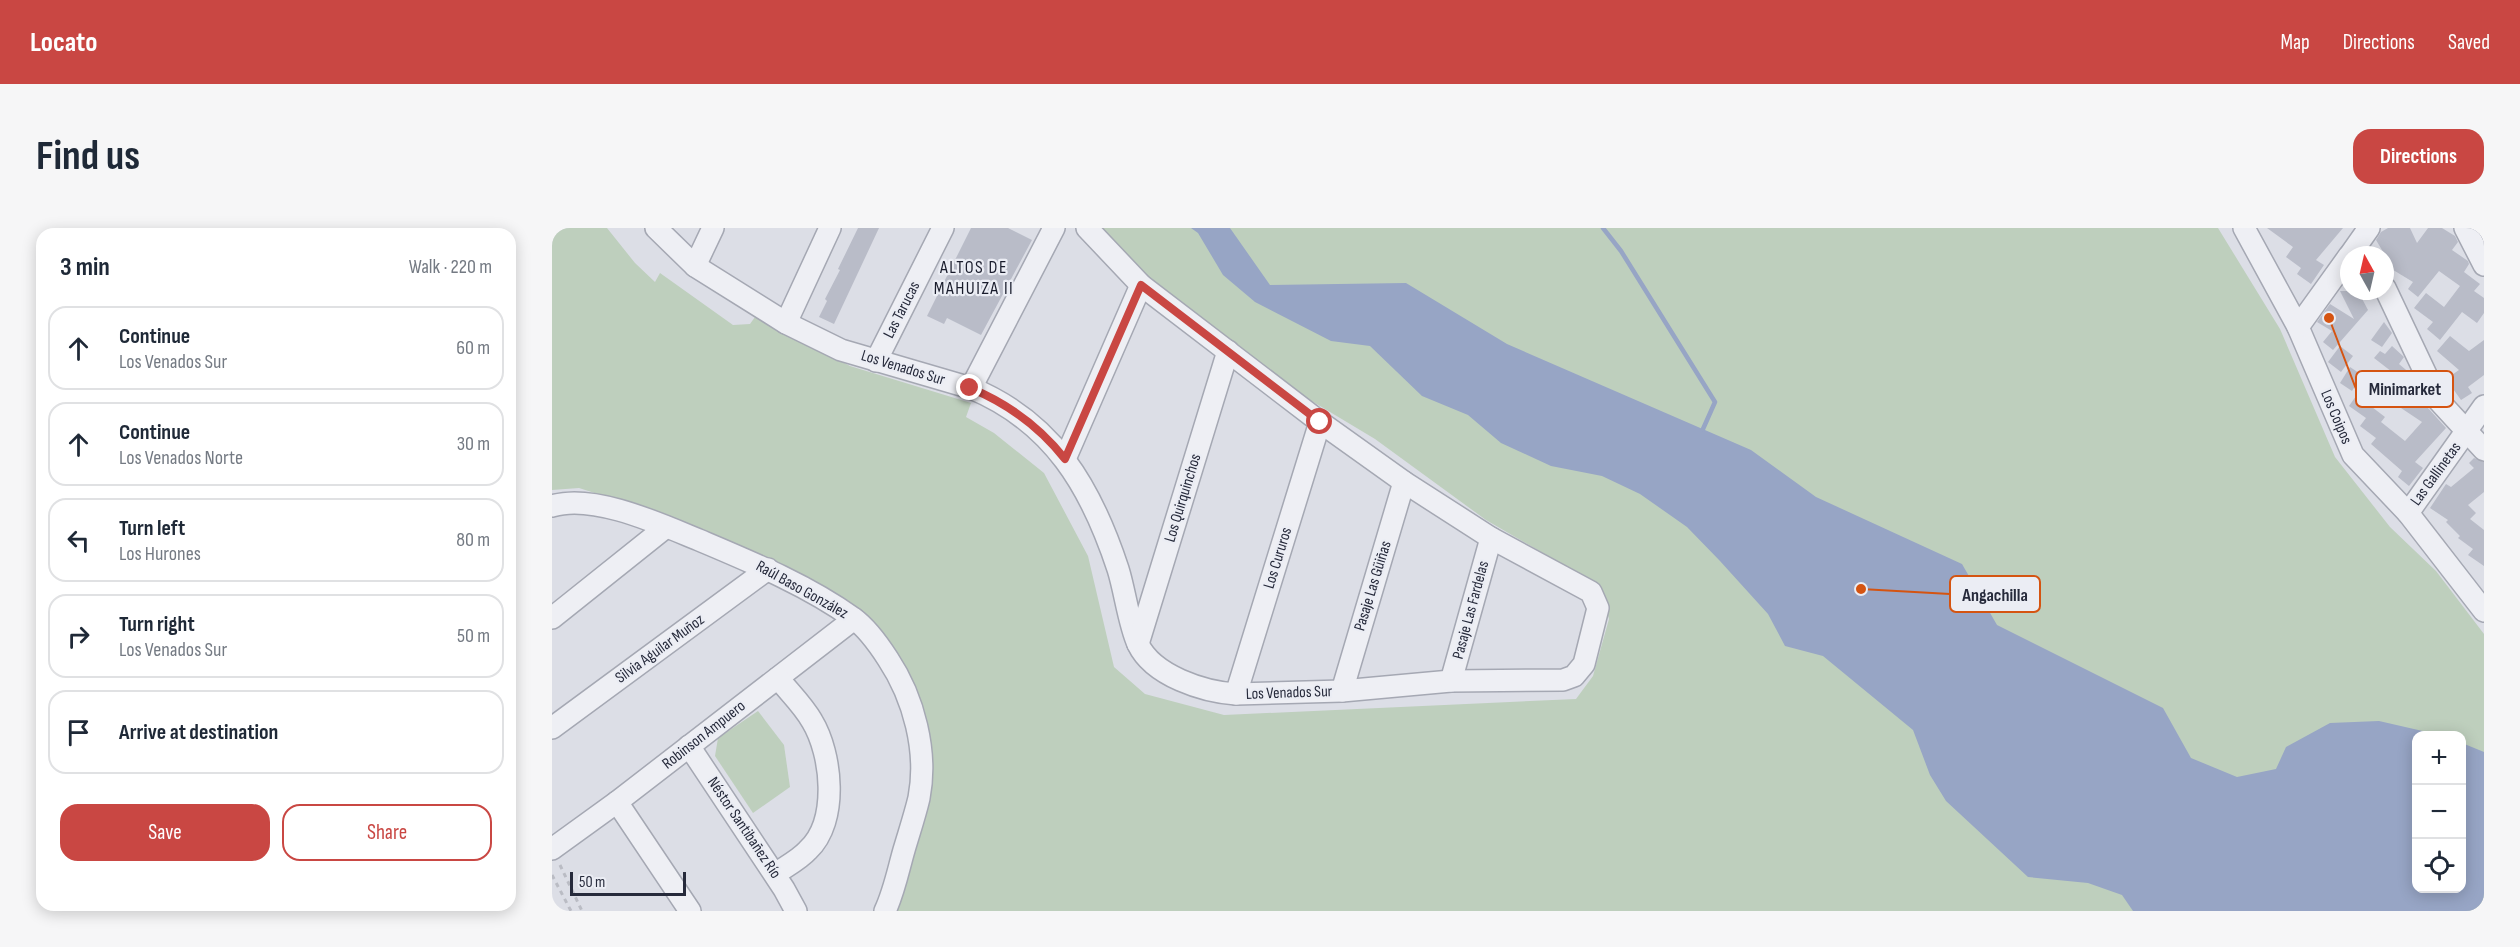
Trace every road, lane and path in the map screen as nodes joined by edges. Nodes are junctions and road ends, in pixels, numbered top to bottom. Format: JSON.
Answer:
{"nodes":[{"id":1,"x":656,"y":228,"type":"edge"},
{"id":2,"x":713,"y":228,"type":"edge"},
{"id":3,"x":830,"y":228,"type":"edge"},
{"id":4,"x":943,"y":228,"type":"edge"},
{"id":5,"x":1054,"y":228,"type":"edge"},
{"id":6,"x":1087,"y":228,"type":"edge"},
{"id":7,"x":2244,"y":228,"type":"edge"},
{"id":8,"x":2465,"y":228,"type":"edge"},
{"id":9,"x":2484,"y":265,"type":"edge"},
{"id":10,"x":695,"y":266,"type":"junction"},
{"id":11,"x":2340,"y":272,"type":"edge"},
{"id":12,"x":1141,"y":285,"type":"junction"},
{"id":13,"x":2391,"y":300,"type":"edge"},
{"id":14,"x":786,"y":323,"type":"junction"},
{"id":15,"x":2298,"y":327,"type":"junction"},
{"id":16,"x":1228,"y":351,"type":"junction"},
{"id":17,"x":876,"y":361,"type":"junction"},
{"id":18,"x":970,"y":388,"type":"junction"},
{"id":19,"x":2484,"y":406,"type":"edge"},
{"id":20,"x":1320,"y":422,"type":"junction"},
{"id":21,"x":2466,"y":431,"type":"junction"},
{"id":22,"x":2484,"y":450,"type":"edge"},
{"id":23,"x":1065,"y":459,"type":"junction"},
{"id":24,"x":1404,"y":482,"type":"junction"},
{"id":25,"x":552,"y":506,"type":"edge"},
{"id":26,"x":2408,"y":513,"type":"junction"},
{"id":27,"x":666,"y":527,"type":"junction"},
{"id":28,"x":1491,"y":538,"type":"junction"},
{"id":29,"x":768,"y":569,"type":"junction"},
{"id":30,"x":2484,"y":611,"type":"edge"},
{"id":31,"x":552,"y":618,"type":"edge"},
{"id":32,"x":854,"y":619,"type":"junction"},
{"id":33,"x":1138,"y":645,"type":"junction"},
{"id":34,"x":777,"y":678,"type":"junction"},
{"id":35,"x":1451,"y":681,"type":"junction"},
{"id":36,"x":1342,"y":691,"type":"junction"},
{"id":37,"x":1236,"y":694,"type":"junction"},
{"id":38,"x":552,"y":728,"type":"edge"},
{"id":39,"x":689,"y":746,"type":"junction"},
{"id":40,"x":617,"y":802,"type":"junction"},
{"id":41,"x":555,"y":855,"type":"edge"},
{"id":42,"x":775,"y":874,"type":"junction"},
{"id":43,"x":552,"y":875,"type":"edge"},
{"id":44,"x":571,"y":911,"type":"edge"},
{"id":45,"x":582,"y":911,"type":"edge"},
{"id":46,"x":690,"y":911,"type":"edge"},
{"id":47,"x":796,"y":911,"type":"edge"},
{"id":48,"x":885,"y":911,"type":"edge"}],
"edges":[{"from":1,"to":10,"type":"street","name":"Los Venados Sur"},
{"from":2,"to":10,"type":"street"},
{"from":3,"to":14,"type":"street"},
{"from":4,"to":17,"type":"street","name":"Las Tarucas"},
{"from":5,"to":18,"type":"street"},
{"from":6,"to":12,"type":"street","name":"Los Venados Sur"},
{"from":7,"to":15,"type":"street","name":"Los Coipos"},
{"from":8,"to":9,"type":"street"},
{"from":10,"to":14,"type":"street","name":"Los Venados Sur"},
{"from":11,"to":15,"type":"street"},
{"from":12,"to":16,"type":"street","name":"Los Venados Sur"},
{"from":12,"to":23,"type":"street"},
{"from":13,"to":21,"type":"street"},
{"from":14,"to":17,"type":"street","name":"Los Venados Sur"},
{"from":15,"to":26,"type":"street","name":"Los Coipos"},
{"from":16,"to":20,"type":"street","name":"Los Venados Sur"},
{"from":16,"to":33,"type":"street","name":"Los Quirquinchos"},
{"from":17,"to":18,"type":"street","name":"Los Venados Sur"},
{"from":18,"to":23,"type":"street","name":"Los Venados Sur"},
{"from":19,"to":21,"type":"street","name":"Las Gallinetas"},
{"from":20,"to":24,"type":"street","name":"Los Venados Sur"},
{"from":20,"to":37,"type":"street","name":"Los Cururos"},
{"from":21,"to":22,"type":"street"},
{"from":21,"to":26,"type":"street","name":"Las Gallinetas"},
{"from":23,"to":33,"type":"street","name":"Los Venados Sur"},
{"from":24,"to":28,"type":"street","name":"Los Venados Sur"},
{"from":24,"to":36,"type":"street","name":"Pasaje Las Güiñas"},
{"from":25,"to":27,"type":"street","name":"Raúl Baso González"},
{"from":26,"to":30,"type":"street","name":"Los Coipos"},
{"from":27,"to":29,"type":"street","name":"Raúl Baso González"},
{"from":27,"to":31,"type":"street"},
{"from":28,"to":35,"type":"street","name":"Pasaje Las Fardelas"},
{"from":28,"to":35,"type":"street","name":"Los Venados Sur"},
{"from":29,"to":32,"type":"street","name":"Raúl Baso González"},
{"from":29,"to":38,"type":"street","name":"Silvia Aguilar Muñoz"},
{"from":32,"to":34,"type":"street","name":"Robinson Ampuero"},
{"from":32,"to":48,"type":"street","name":"Raúl Baso González"},
{"from":33,"to":37,"type":"street","name":"Los Venados Sur"},
{"from":34,"to":39,"type":"street","name":"Robinson Ampuero"},
{"from":34,"to":42,"type":"street"},
{"from":35,"to":36,"type":"street","name":"Los Venados Sur"},
{"from":36,"to":37,"type":"street","name":"Los Venados Sur"},
{"from":39,"to":40,"type":"street","name":"Robinson Ampuero"},
{"from":39,"to":42,"type":"street","name":"Néstor Santibañez Río"},
{"from":40,"to":41,"type":"street","name":"Robinson Ampuero"},
{"from":40,"to":46,"type":"street"},
{"from":41,"to":45,"type":"path"},
{"from":42,"to":47,"type":"street","name":"Néstor Santibañez Río"},
{"from":43,"to":44,"type":"path"}]}
